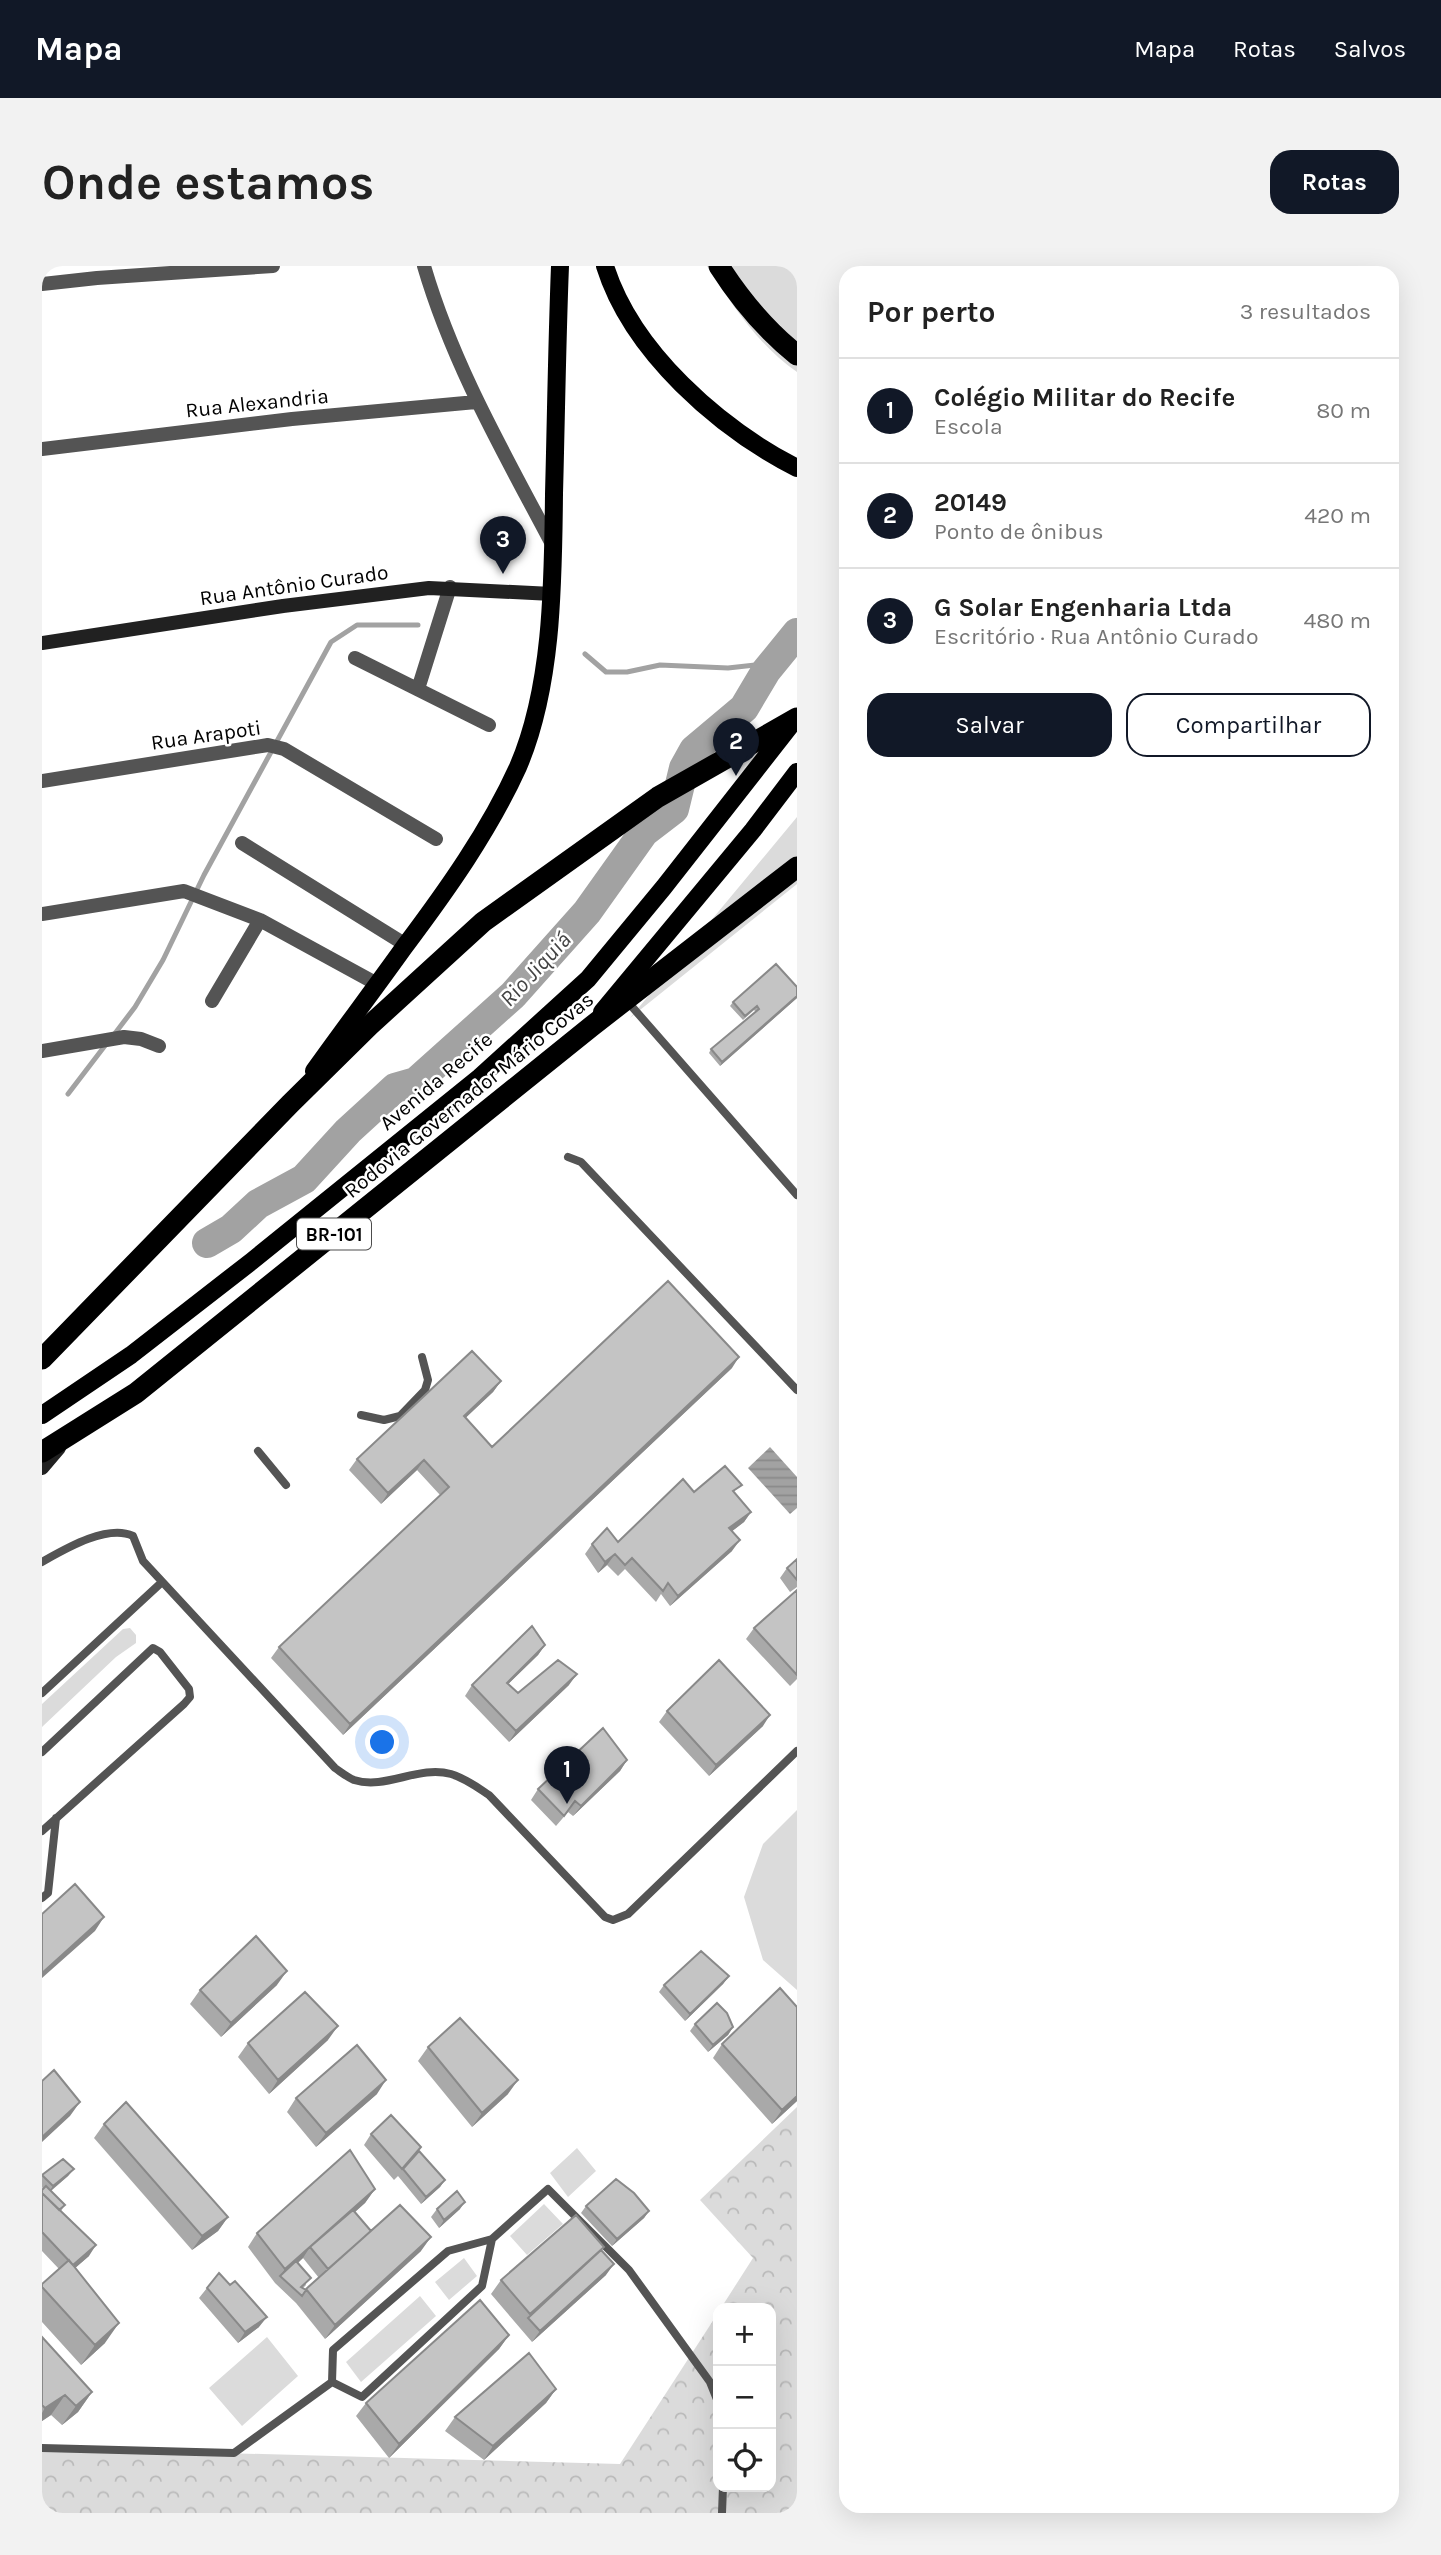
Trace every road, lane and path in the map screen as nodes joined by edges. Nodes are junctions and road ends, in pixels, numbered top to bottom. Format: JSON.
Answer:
{"nodes":[{"id":1,"x":273,"y":266,"type":"edge"},
{"id":2,"x":424,"y":266,"type":"edge"},
{"id":3,"x":561,"y":266,"type":"edge"},
{"id":4,"x":605,"y":266,"type":"edge"},
{"id":5,"x":719,"y":266,"type":"edge"},
{"id":6,"x":97,"y":272,"type":"edge"},
{"id":7,"x":42,"y":284,"type":"edge"},
{"id":8,"x":797,"y":355,"type":"edge"},
{"id":9,"x":476,"y":402,"type":"junction"},
{"id":10,"x":42,"y":449,"type":"edge"},
{"id":11,"x":797,"y":468,"type":"edge"},
{"id":12,"x":553,"y":545,"type":"junction"},
{"id":13,"x":450,"y":587,"type":"junction"},
{"id":14,"x":552,"y":594,"type":"junction"},
{"id":15,"x":42,"y":643,"type":"edge"},
{"id":16,"x":355,"y":658,"type":"dead end"},
{"id":17,"x":418,"y":689,"type":"junction"},
{"id":18,"x":797,"y":718,"type":"edge"},
{"id":19,"x":489,"y":725,"type":"dead end"},
{"id":20,"x":797,"y":772,"type":"edge"},
{"id":21,"x":42,"y":781,"type":"edge"},
{"id":22,"x":436,"y":839,"type":"dead end"},
{"id":23,"x":242,"y":843,"type":"dead end"},
{"id":24,"x":797,"y":867,"type":"edge"},
{"id":25,"x":42,"y":914,"type":"edge"},
{"id":26,"x":260,"y":920,"type":"junction"},
{"id":27,"x":406,"y":945,"type":"junction"},
{"id":28,"x":377,"y":984,"type":"junction"},
{"id":29,"x":212,"y":1001,"type":"dead end"},
{"id":30,"x":627,"y":1001,"type":"junction"},
{"id":31,"x":592,"y":1027,"type":"junction"},
{"id":32,"x":159,"y":1046,"type":"dead end"},
{"id":33,"x":42,"y":1051,"type":"edge"},
{"id":34,"x":290,"y":1104,"type":"junction"},
{"id":35,"x":568,"y":1157,"type":"dead end"},
{"id":36,"x":797,"y":1195,"type":"edge"},
{"id":37,"x":422,"y":1357,"type":"dead end"},
{"id":38,"x":42,"y":1359,"type":"edge"},
{"id":39,"x":797,"y":1390,"type":"edge"},
{"id":40,"x":42,"y":1415,"type":"edge"},
{"id":41,"x":361,"y":1415,"type":"dead end"},
{"id":42,"x":71,"y":1434,"type":"junction"},
{"id":43,"x":258,"y":1451,"type":"dead end"},
{"id":44,"x":42,"y":1452,"type":"edge"},
{"id":45,"x":42,"y":1468,"type":"edge"},
{"id":46,"x":286,"y":1485,"type":"dead end"},
{"id":47,"x":42,"y":1562,"type":"edge"},
{"id":48,"x":162,"y":1582,"type":"junction"},
{"id":49,"x":42,"y":1693,"type":"edge"},
{"id":50,"x":797,"y":1751,"type":"edge"},
{"id":51,"x":42,"y":1752,"type":"edge"},
{"id":52,"x":56,"y":1818,"type":"junction"},
{"id":53,"x":42,"y":1831,"type":"edge"},
{"id":54,"x":42,"y":1898,"type":"edge"},
{"id":55,"x":492,"y":2239,"type":"junction"},
{"id":56,"x":332,"y":2382,"type":"junction"},
{"id":57,"x":713,"y":2390,"type":"edge"},
{"id":58,"x":42,"y":2448,"type":"edge"},
{"id":59,"x":723,"y":2492,"type":"edge"},
{"id":60,"x":722,"y":2513,"type":"edge"}],
"edges":[{"from":1,"to":6,"type":"street"},
{"from":2,"to":9,"type":"street"},
{"from":3,"to":12,"type":"main road"},
{"from":4,"to":11,"type":"main road"},
{"from":5,"to":8,"type":"highway"},
{"from":6,"to":7,"type":"street"},
{"from":9,"to":10,"type":"street","name":"Rua Alexandria"},
{"from":9,"to":12,"type":"street"},
{"from":12,"to":14,"type":"main road"},
{"from":13,"to":14,"type":"street","name":"Rua Antônio Curado"},
{"from":13,"to":15,"type":"street","name":"Rua Antônio Curado"},
{"from":13,"to":17,"type":"street"},
{"from":14,"to":27,"type":"main road"},
{"from":16,"to":17,"type":"street"},
{"from":17,"to":19,"type":"street"},
{"from":18,"to":34,"type":"highway"},
{"from":18,"to":40,"type":"main road","name":"Avenida Recife"},
{"from":20,"to":31,"type":"main road"},
{"from":21,"to":22,"type":"street","name":"Rua Arapoti"},
{"from":23,"to":27,"type":"street"},
{"from":24,"to":30,"type":"highway","name":"Rodovia Governador Mário Covas","number":"BR-101"},
{"from":25,"to":26,"type":"street"},
{"from":26,"to":28,"type":"street"},
{"from":26,"to":29,"type":"street"},
{"from":27,"to":28,"type":"main road"},
{"from":28,"to":34,"type":"main road"},
{"from":30,"to":31,"type":"highway","name":"Rodovia Governador Mário Covas","number":"BR-101"},
{"from":30,"to":36,"type":"lane"},
{"from":31,"to":42,"type":"highway","name":"Rodovia Governador Mário Covas","number":"BR-101"},
{"from":32,"to":33,"type":"street"},
{"from":34,"to":38,"type":"highway"},
{"from":35,"to":39,"type":"lane"},
{"from":37,"to":41,"type":"lane"},
{"from":42,"to":44,"type":"highway","number":"BR-101"},
{"from":42,"to":45,"type":"street"},
{"from":43,"to":46,"type":"lane"},
{"from":47,"to":48,"type":"lane"},
{"from":48,"to":49,"type":"lane"},
{"from":48,"to":50,"type":"lane"},
{"from":51,"to":52,"type":"lane"},
{"from":52,"to":53,"type":"lane"},
{"from":52,"to":54,"type":"lane"},
{"from":55,"to":56,"type":"lane"},
{"from":55,"to":56,"type":"lane"},
{"from":55,"to":57,"type":"lane"},
{"from":56,"to":58,"type":"lane"},
{"from":59,"to":60,"type":"lane"}]}
